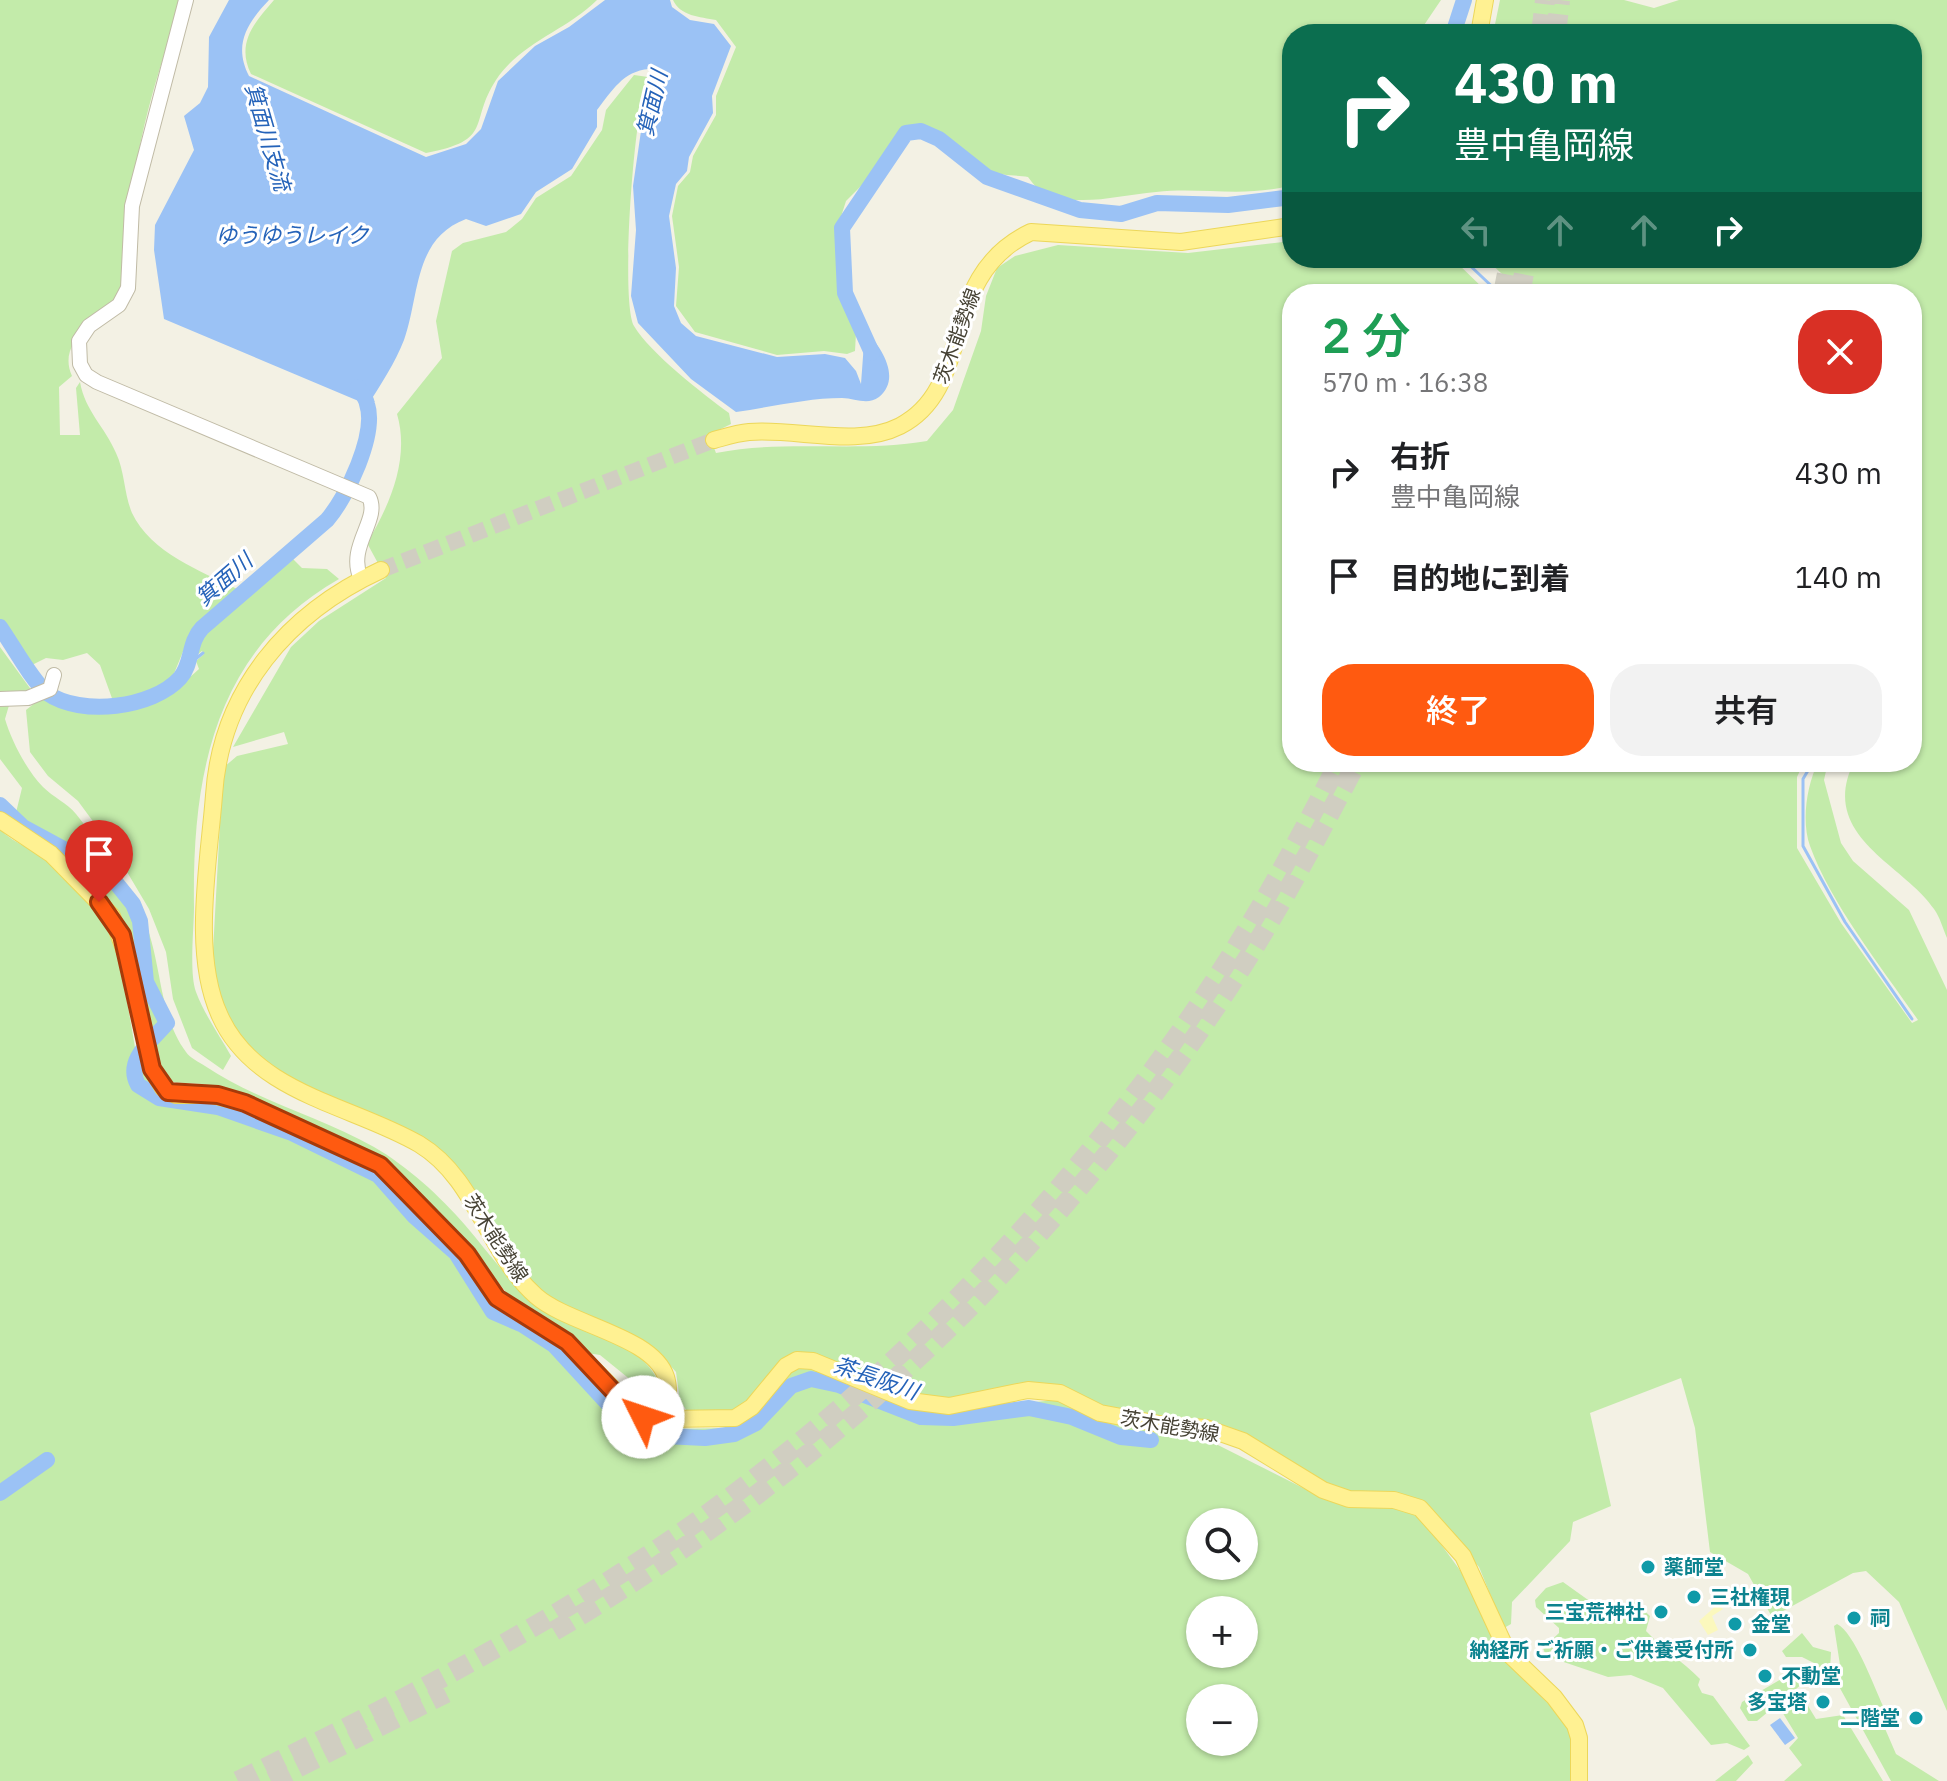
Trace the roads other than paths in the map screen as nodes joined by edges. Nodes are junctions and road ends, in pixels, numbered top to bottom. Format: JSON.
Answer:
{"nodes":[{"id":1,"x":186,"y":0,"type":"edge"},
{"id":2,"x":1485,"y":0,"type":"edge"},
{"id":3,"x":1481,"y":24,"type":"edge"},
{"id":4,"x":1282,"y":227,"type":"edge"},
{"id":5,"x":714,"y":440,"type":"tunnel mouth"},
{"id":6,"x":381,"y":570,"type":"tunnel mouth"},
{"id":7,"x":359,"y":580,"type":"junction"},
{"id":8,"x":47,"y":686,"type":"dead end"},
{"id":9,"x":0,"y":699,"type":"edge"},
{"id":10,"x":0,"y":820,"type":"edge"},
{"id":11,"x":666,"y":1419,"type":"junction"},
{"id":12,"x":1579,"y":1781,"type":"edge"}],
"edges":[{"from":1,"to":7,"type":"street"},
{"from":2,"to":3,"type":"main road"},
{"from":4,"to":5,"type":"main road","name":"茨木能勢線"},
{"from":6,"to":7,"type":"main road","name":"茨木能勢線"},
{"from":7,"to":11,"type":"main road","name":"茨木能勢線"},
{"from":8,"to":9,"type":"street"},
{"from":10,"to":11,"type":"main road"},
{"from":11,"to":12,"type":"main road","name":"茨木能勢線"}]}
